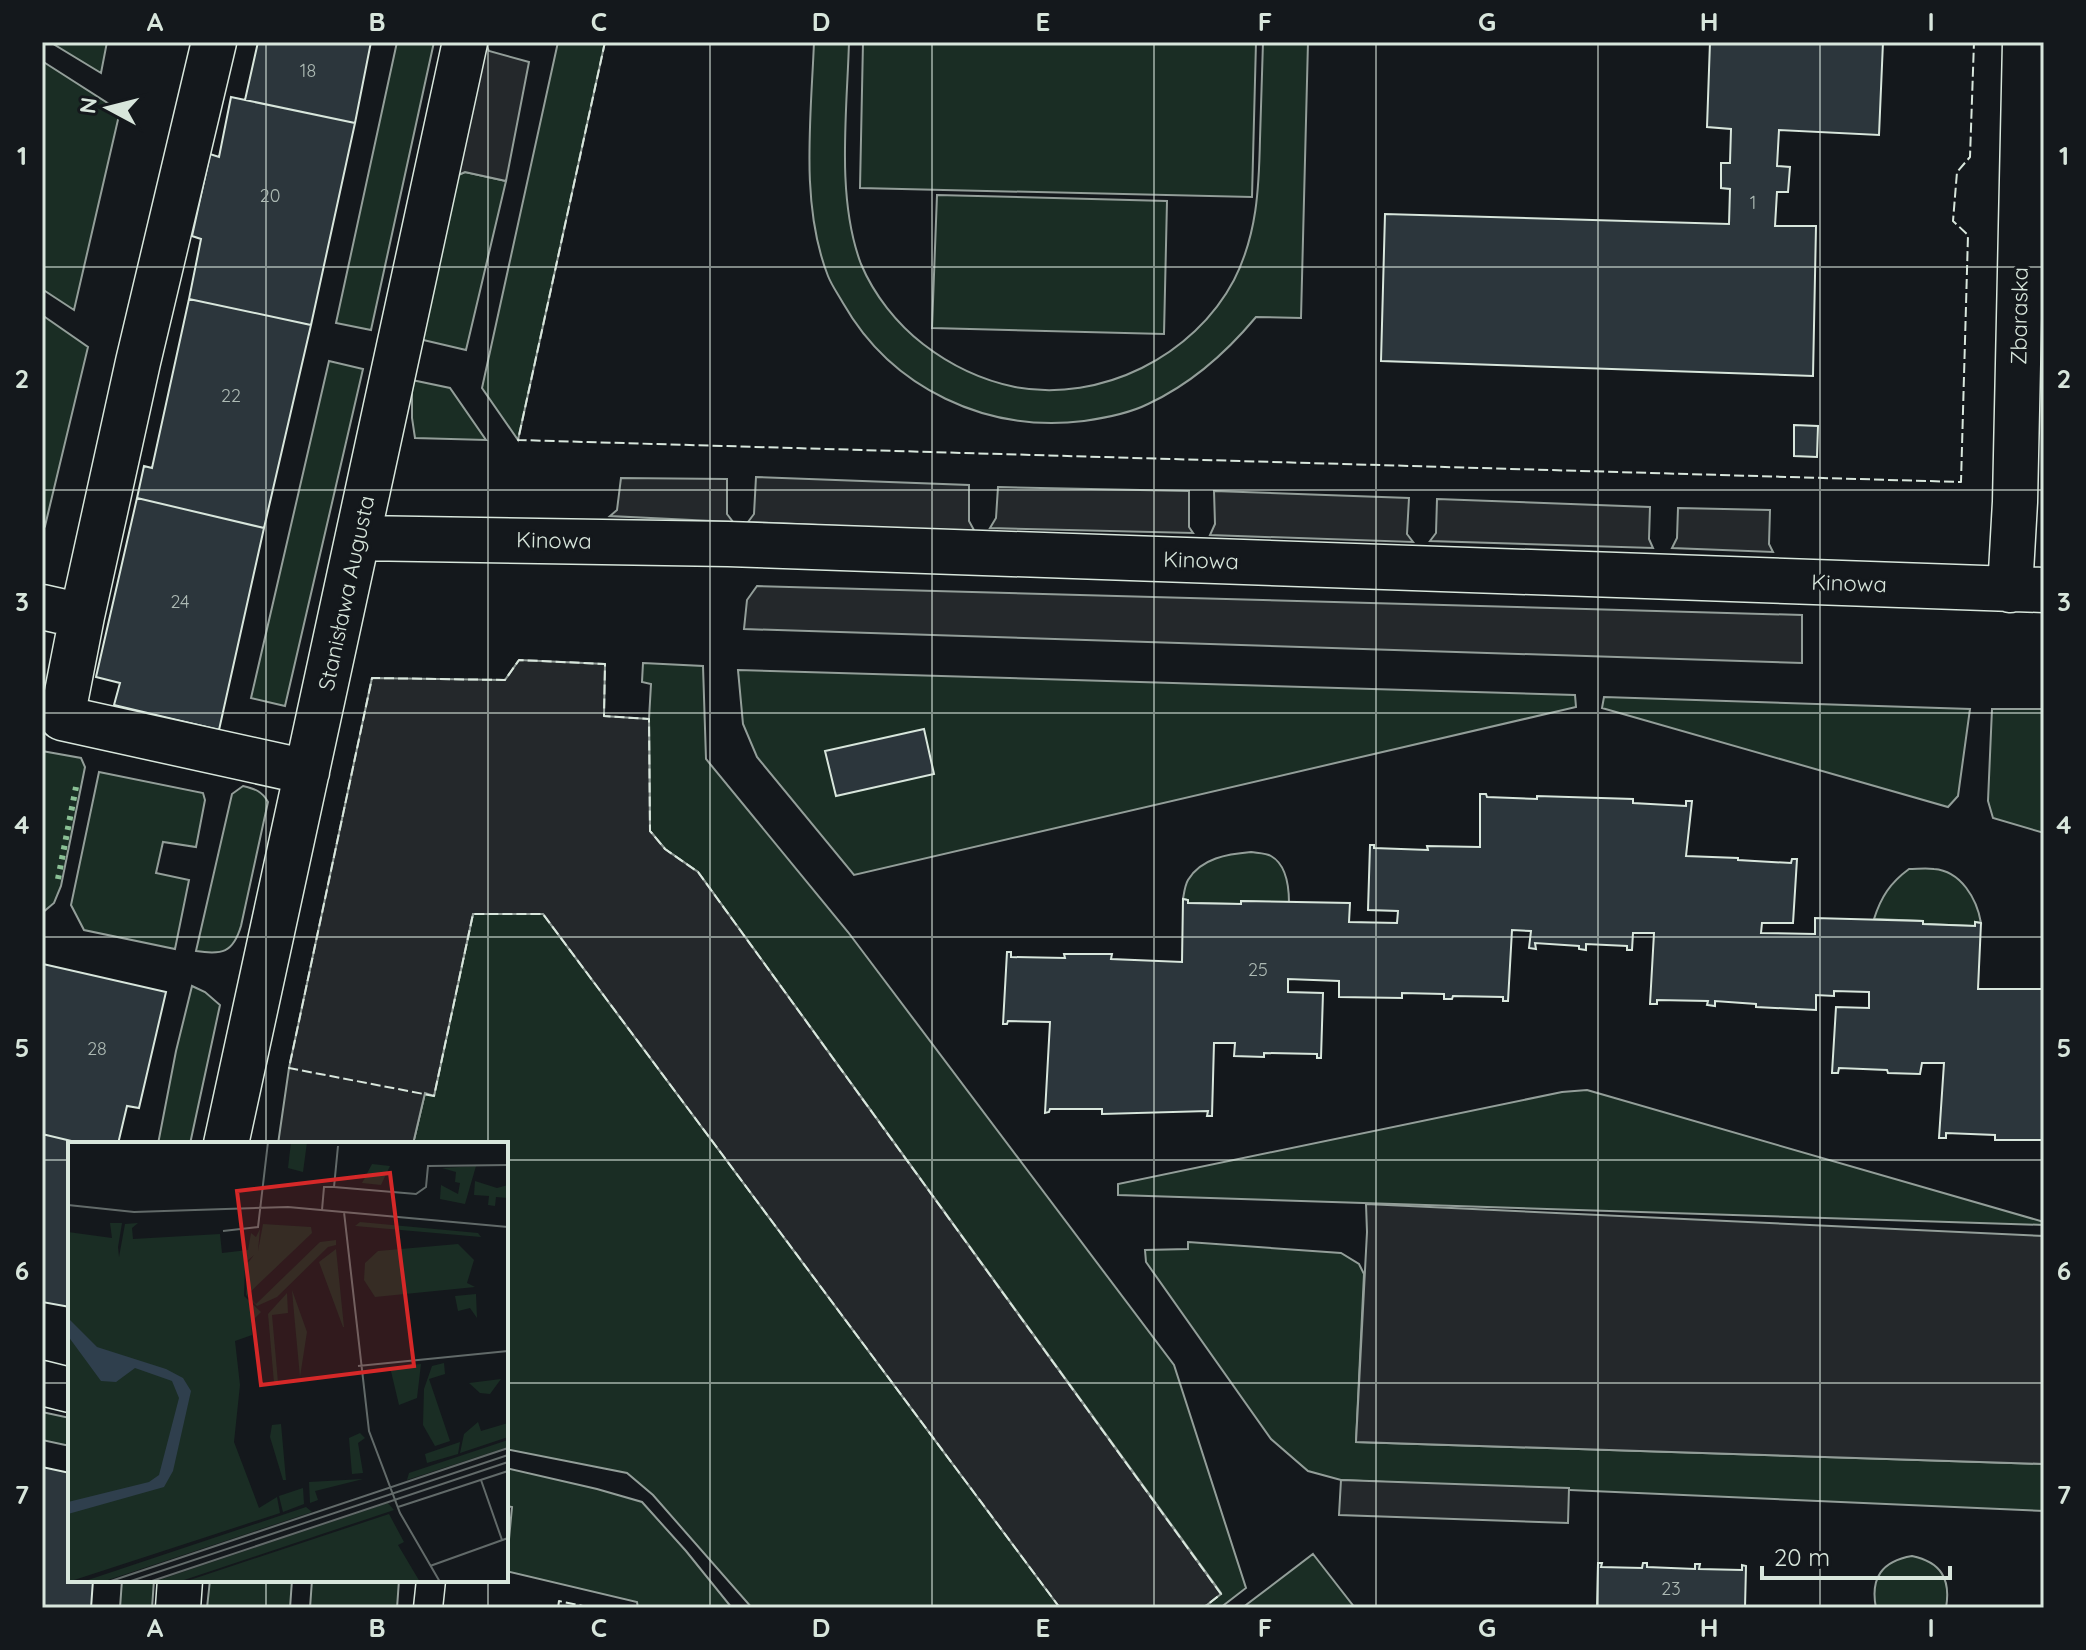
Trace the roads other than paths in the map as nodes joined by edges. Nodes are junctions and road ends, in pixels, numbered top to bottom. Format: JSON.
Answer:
{"nodes":[{"id":1,"x":214,"y":42,"type":"edge"},
{"id":2,"x":465,"y":42,"type":"edge"},
{"id":3,"x":2025,"y":42,"type":"edge"},
{"id":4,"x":359,"y":538,"type":"junction"},
{"id":5,"x":2027,"y":590,"type":"edge"},
{"id":6,"x":62,"y":612,"type":"edge"},
{"id":7,"x":307,"y":772,"type":"junction"},
{"id":8,"x":226,"y":1142,"type":"edge"},
{"id":9,"x":42,"y":1383,"type":"edge"},
{"id":10,"x":68,"y":1390,"type":"edge"},
{"id":11,"x":180,"y":1582,"type":"edge"},
{"id":12,"x":431,"y":1582,"type":"edge"},
{"id":13,"x":178,"y":1608,"type":"edge"},
{"id":14,"x":428,"y":1608,"type":"edge"}],
"edges":[{"from":1,"to":6,"type":"street"},
{"from":2,"to":4,"type":"street","name":"Stanisława Augusta"},
{"from":3,"to":5,"type":"street","name":"Zbaraska"},
{"from":4,"to":5,"type":"street","name":"Kinowa"},
{"from":4,"to":7,"type":"street","name":"Stanisława Augusta"},
{"from":6,"to":7,"type":"street"},
{"from":7,"to":8,"type":"street","name":"Stanisława Augusta"},
{"from":9,"to":10,"type":"street"},
{"from":11,"to":13,"type":"street"},
{"from":12,"to":14,"type":"lane"}]}
